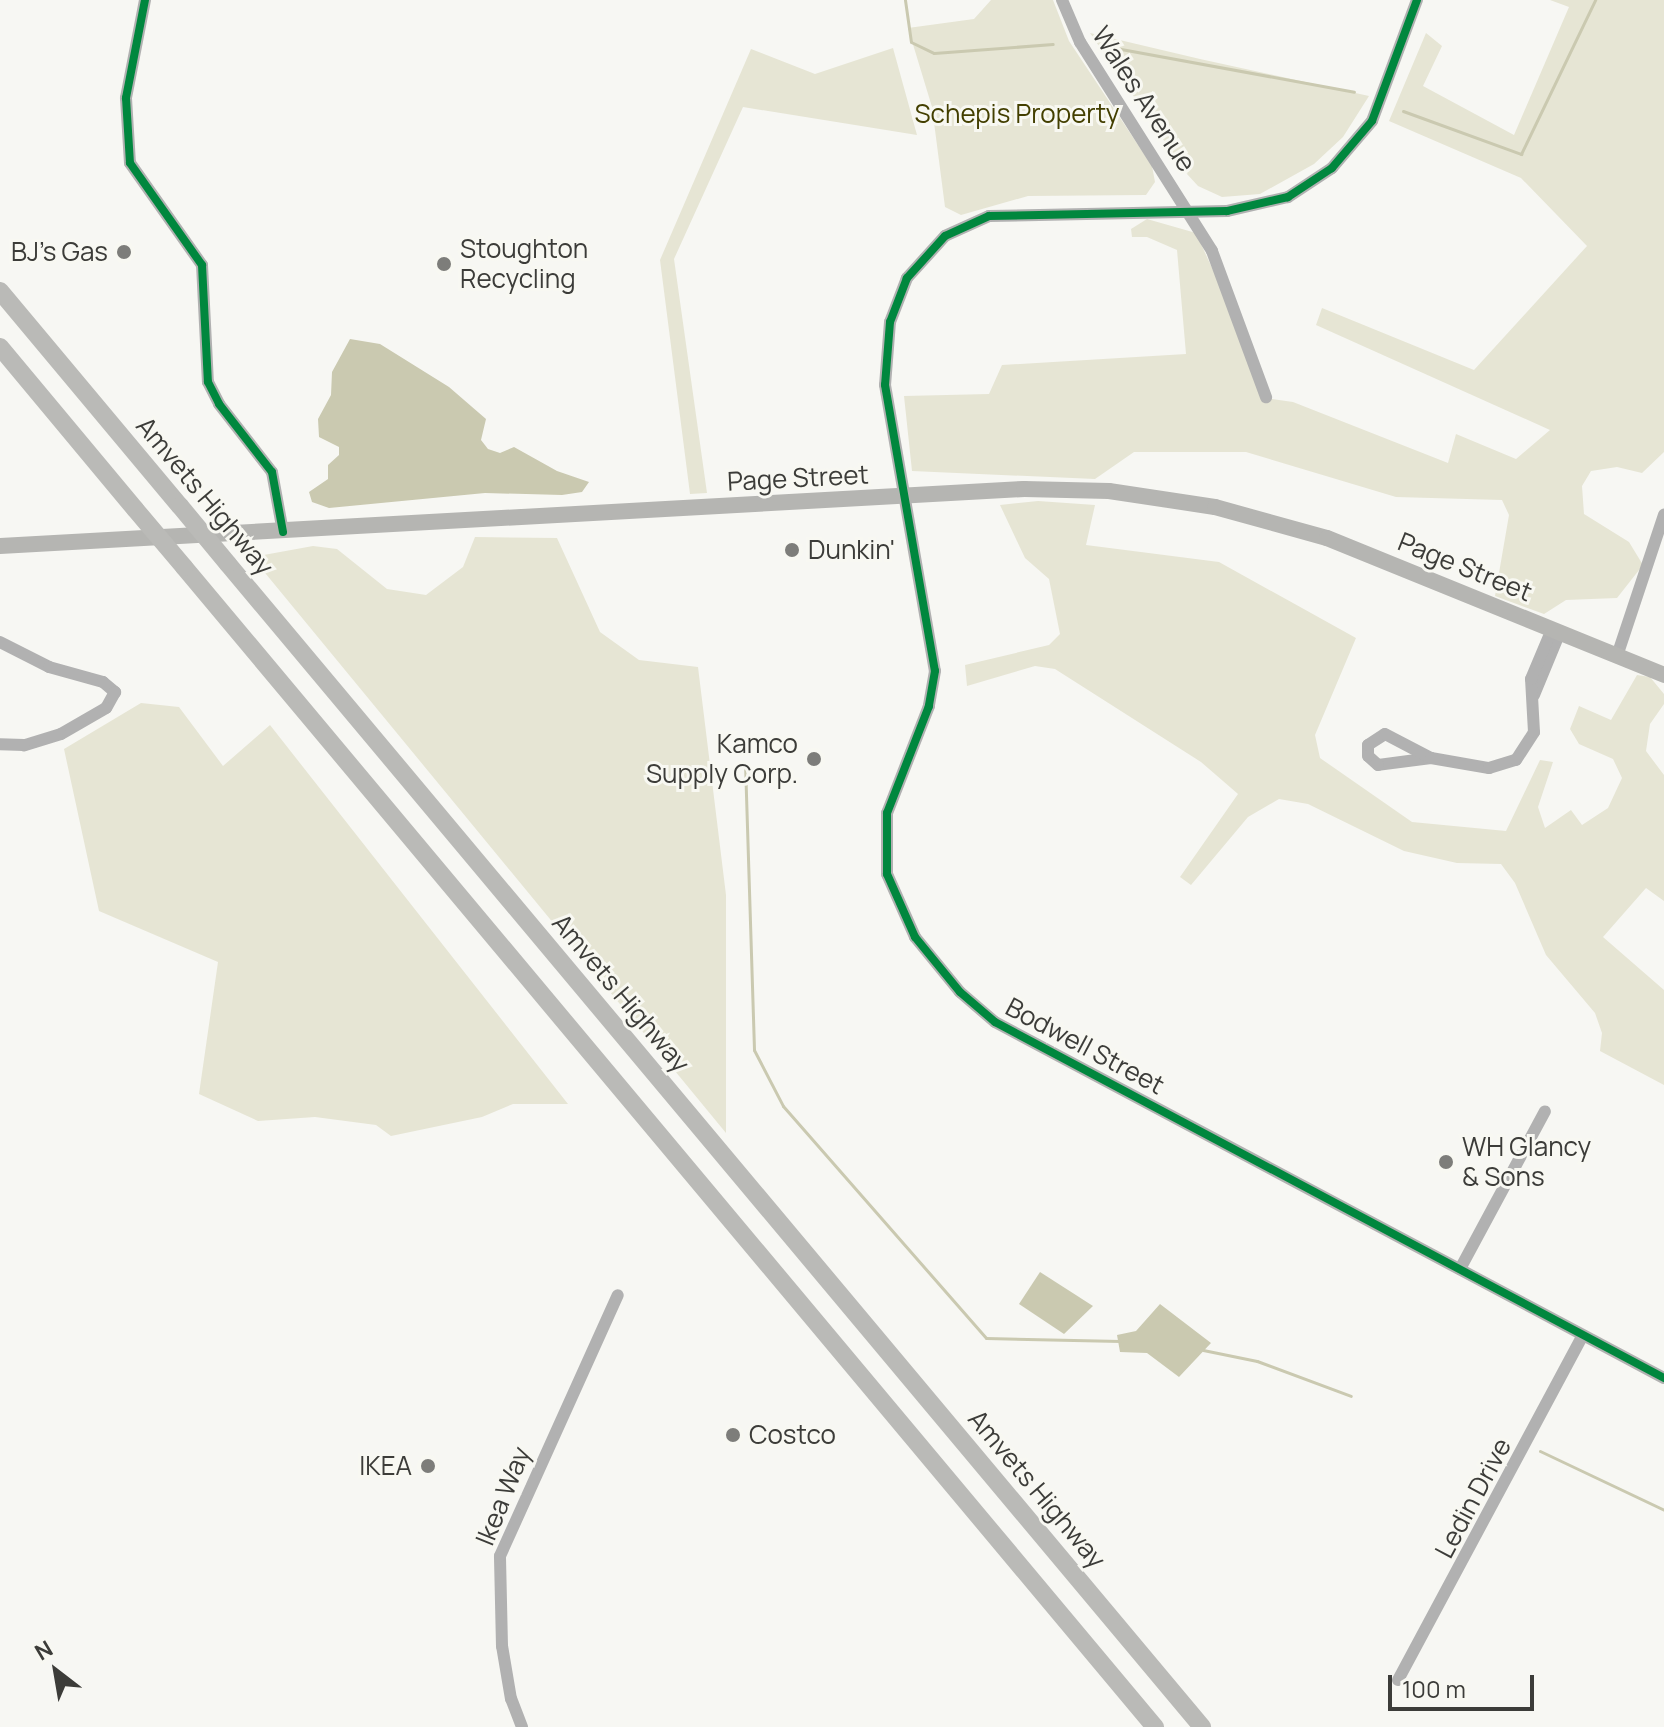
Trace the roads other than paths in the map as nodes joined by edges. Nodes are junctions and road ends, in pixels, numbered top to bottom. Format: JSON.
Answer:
{"nodes":[{"id":1,"x":145,"y":0,"type":"edge"},
{"id":2,"x":1062,"y":0,"type":"edge"},
{"id":3,"x":1417,"y":0,"type":"edge"},
{"id":4,"x":1190,"y":212,"type":"junction"},
{"id":5,"x":0,"y":291,"type":"edge"},
{"id":6,"x":0,"y":347,"type":"edge"},
{"id":7,"x":1266,"y":397,"type":"dead end"},
{"id":8,"x":903,"y":496,"type":"junction"},
{"id":9,"x":1664,"y":515,"type":"edge"},
{"id":10,"x":283,"y":532,"type":"junction"},
{"id":11,"x":0,"y":546,"type":"edge"},
{"id":12,"x":1556,"y":630,"type":"junction"},
{"id":13,"x":0,"y":642,"type":"edge"},
{"id":14,"x":1617,"y":656,"type":"junction"},
{"id":15,"x":1664,"y":675,"type":"edge"},
{"id":16,"x":1403,"y":743,"type":"junction"},
{"id":17,"x":0,"y":744,"type":"edge"},
{"id":18,"x":1431,"y":758,"type":"junction"},
{"id":19,"x":1396,"y":764,"type":"junction"},
{"id":20,"x":1545,"y":1111,"type":"dead end"},
{"id":21,"x":1460,"y":1269,"type":"junction"},
{"id":22,"x":618,"y":1295,"type":"dead end"},
{"id":23,"x":1583,"y":1335,"type":"junction"},
{"id":24,"x":1664,"y":1378,"type":"edge"},
{"id":25,"x":1398,"y":1680,"type":"dead end"},
{"id":26,"x":522,"y":1727,"type":"edge"},
{"id":27,"x":1155,"y":1727,"type":"edge"},
{"id":28,"x":1202,"y":1727,"type":"edge"}],
"edges":[{"from":1,"to":10,"type":"street"},
{"from":2,"to":4,"type":"street","name":"Wales Avenue"},
{"from":3,"to":4,"type":"street","name":"Bodwell Street"},
{"from":4,"to":7,"type":"street","name":"Wales Avenue"},
{"from":4,"to":8,"type":"street","name":"Bodwell Street"},
{"from":5,"to":28,"type":"highway","name":"Amvets Highway","bridge":true},
{"from":6,"to":27,"type":"highway","bridge":true},
{"from":8,"to":10,"type":"main road","name":"Page Street"},
{"from":8,"to":12,"type":"main road","name":"Page Street"},
{"from":8,"to":21,"type":"street","name":"Bodwell Street"},
{"from":9,"to":14,"type":"street"},
{"from":10,"to":11,"type":"main road","name":"Page Street"},
{"from":12,"to":14,"type":"main road","name":"Page Street"},
{"from":12,"to":18,"type":"street"},
{"from":13,"to":17,"type":"street"},
{"from":14,"to":15,"type":"main road","name":"Page Street"},
{"from":16,"to":18,"type":"street"},
{"from":16,"to":19,"type":"street"},
{"from":16,"to":19,"type":"street"},
{"from":18,"to":19,"type":"street"},
{"from":20,"to":21,"type":"street"},
{"from":21,"to":23,"type":"street","name":"Bodwell Street"},
{"from":22,"to":26,"type":"street","name":"Ikea Way"},
{"from":23,"to":24,"type":"street","name":"Bodwell Street"},
{"from":23,"to":25,"type":"street","name":"Ledin Drive"}]}
